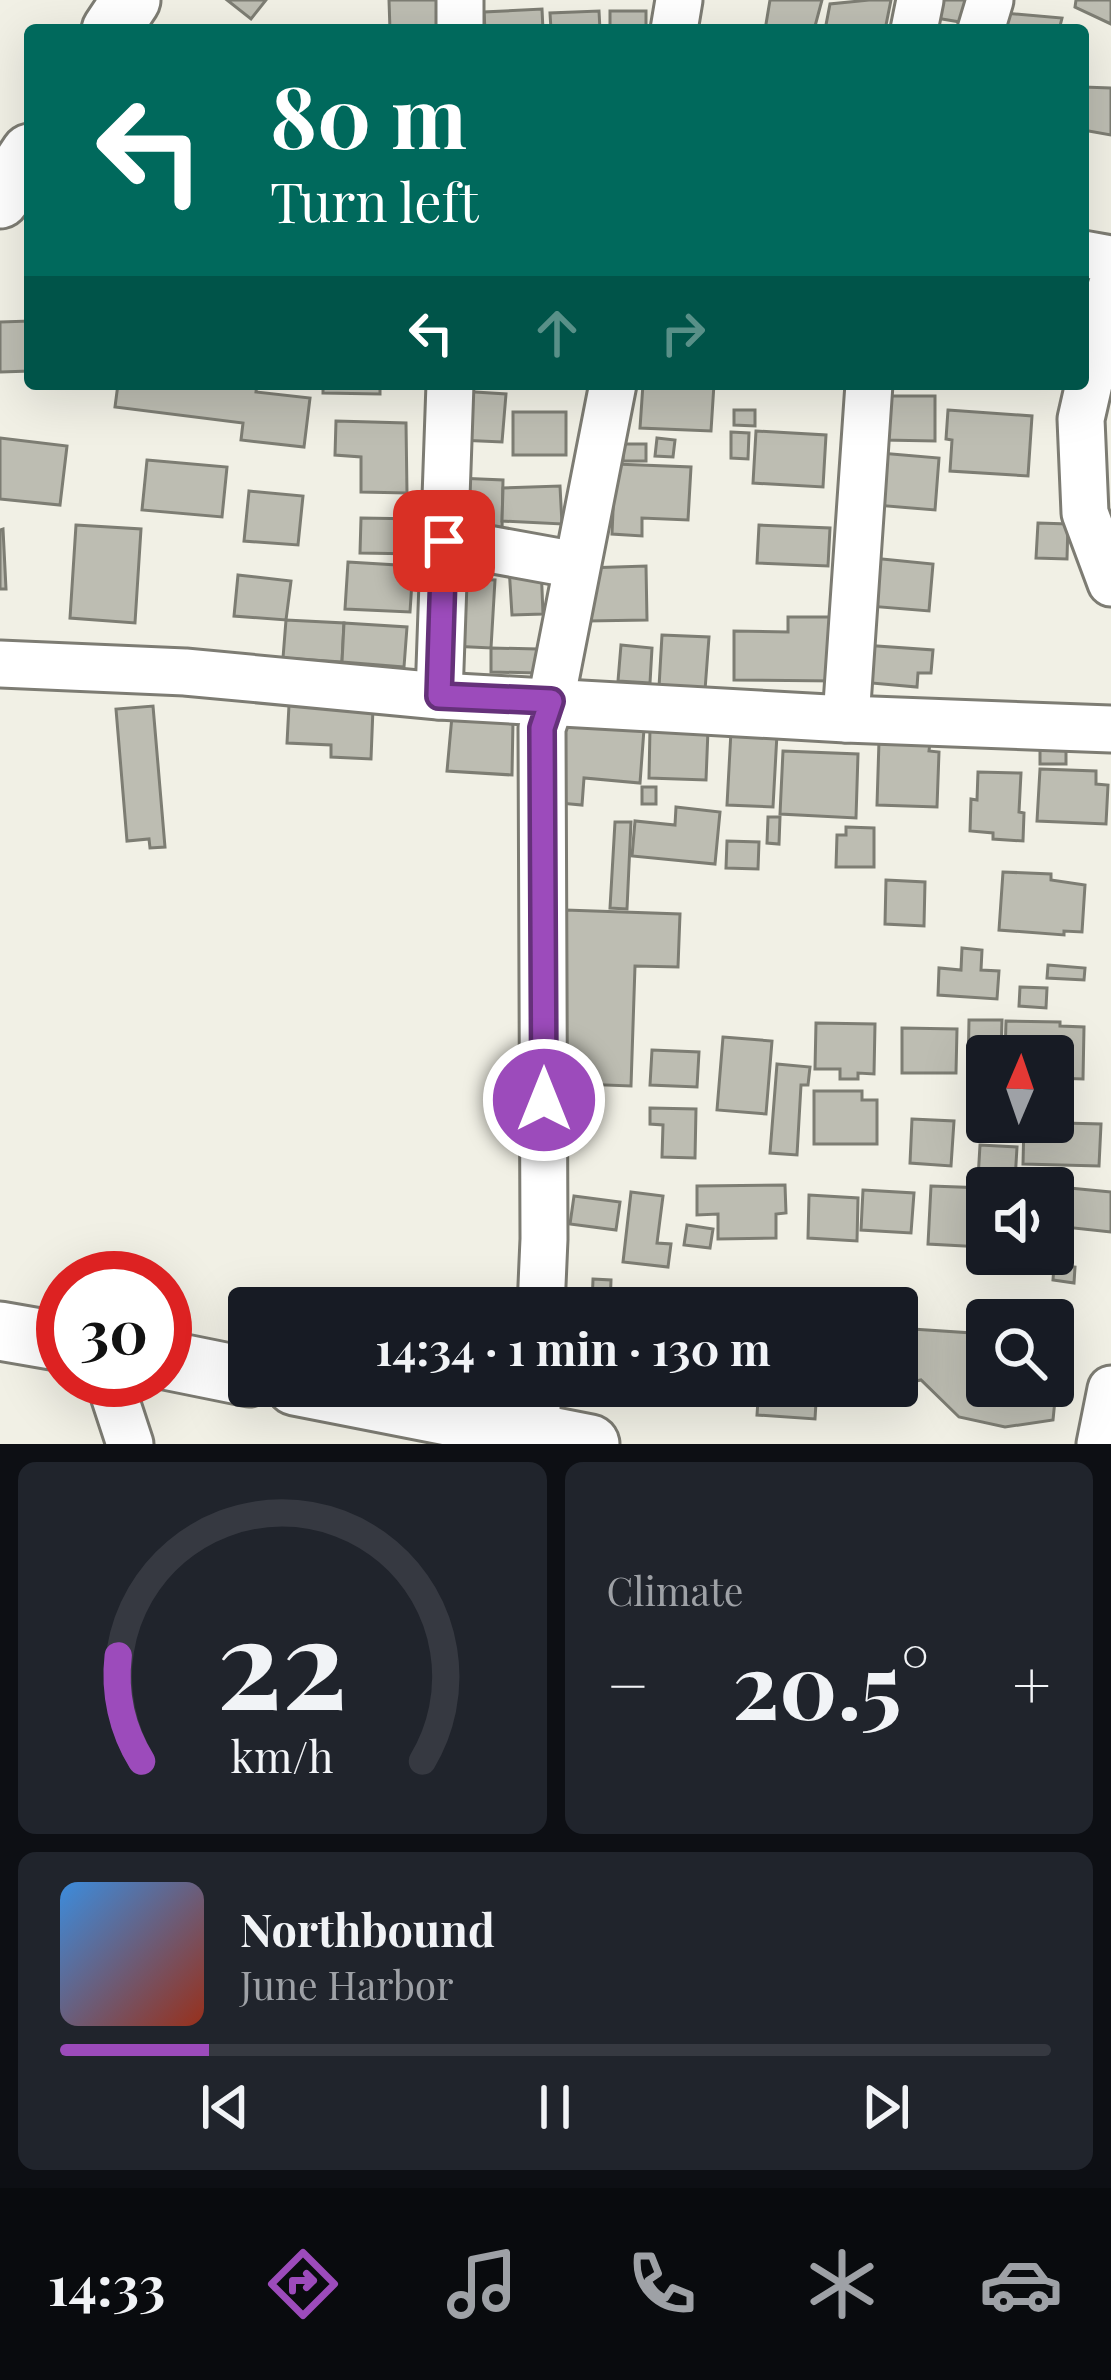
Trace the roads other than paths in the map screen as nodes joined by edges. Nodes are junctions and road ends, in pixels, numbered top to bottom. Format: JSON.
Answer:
{"nodes":[{"id":1,"x":1111,"y":287,"type":"edge"},
{"id":2,"x":1089,"y":384,"type":"edge"},
{"id":3,"x":450,"y":390,"type":"edge"},
{"id":4,"x":612,"y":390,"type":"edge"},
{"id":5,"x":869,"y":390,"type":"edge"},
{"id":6,"x":1088,"y":390,"type":"edge"},
{"id":7,"x":444,"y":541,"type":"junction"},
{"id":8,"x":576,"y":565,"type":"junction"},
{"id":9,"x":1111,"y":583,"type":"edge"},
{"id":10,"x":0,"y":664,"type":"edge"},
{"id":11,"x":439,"y":696,"type":"junction"},
{"id":12,"x":551,"y":701,"type":"junction"},
{"id":13,"x":846,"y":719,"type":"junction"},
{"id":14,"x":1111,"y":729,"type":"edge"},
{"id":15,"x":542,"y":1287,"type":"edge"},
{"id":16,"x":0,"y":1331,"type":"edge"},
{"id":17,"x":36,"y":1337,"type":"edge"},
{"id":18,"x":192,"y":1365,"type":"edge"},
{"id":19,"x":228,"y":1373,"type":"edge"},
{"id":20,"x":1111,"y":1389,"type":"edge"},
{"id":21,"x":118,"y":1407,"type":"edge"},
{"id":22,"x":426,"y":1407,"type":"edge"},
{"id":23,"x":550,"y":1427,"type":"edge"},
{"id":24,"x":130,"y":1444,"type":"edge"},
{"id":25,"x":1100,"y":1444,"type":"edge"}],
"edges":[{"from":1,"to":2,"type":"street"},
{"from":3,"to":7,"type":"street"},
{"from":4,"to":8,"type":"street"},
{"from":5,"to":13,"type":"street"},
{"from":6,"to":9,"type":"street"},
{"from":7,"to":8,"type":"street"},
{"from":7,"to":11,"type":"street"},
{"from":8,"to":12,"type":"street"},
{"from":10,"to":11,"type":"street"},
{"from":11,"to":12,"type":"street"},
{"from":12,"to":13,"type":"street"},
{"from":12,"to":15,"type":"street"},
{"from":13,"to":14,"type":"street"},
{"from":16,"to":17,"type":"main road"},
{"from":18,"to":19,"type":"main road"},
{"from":20,"to":25,"type":"street"},
{"from":21,"to":24,"type":"street"},
{"from":22,"to":23,"type":"main road"}]}
